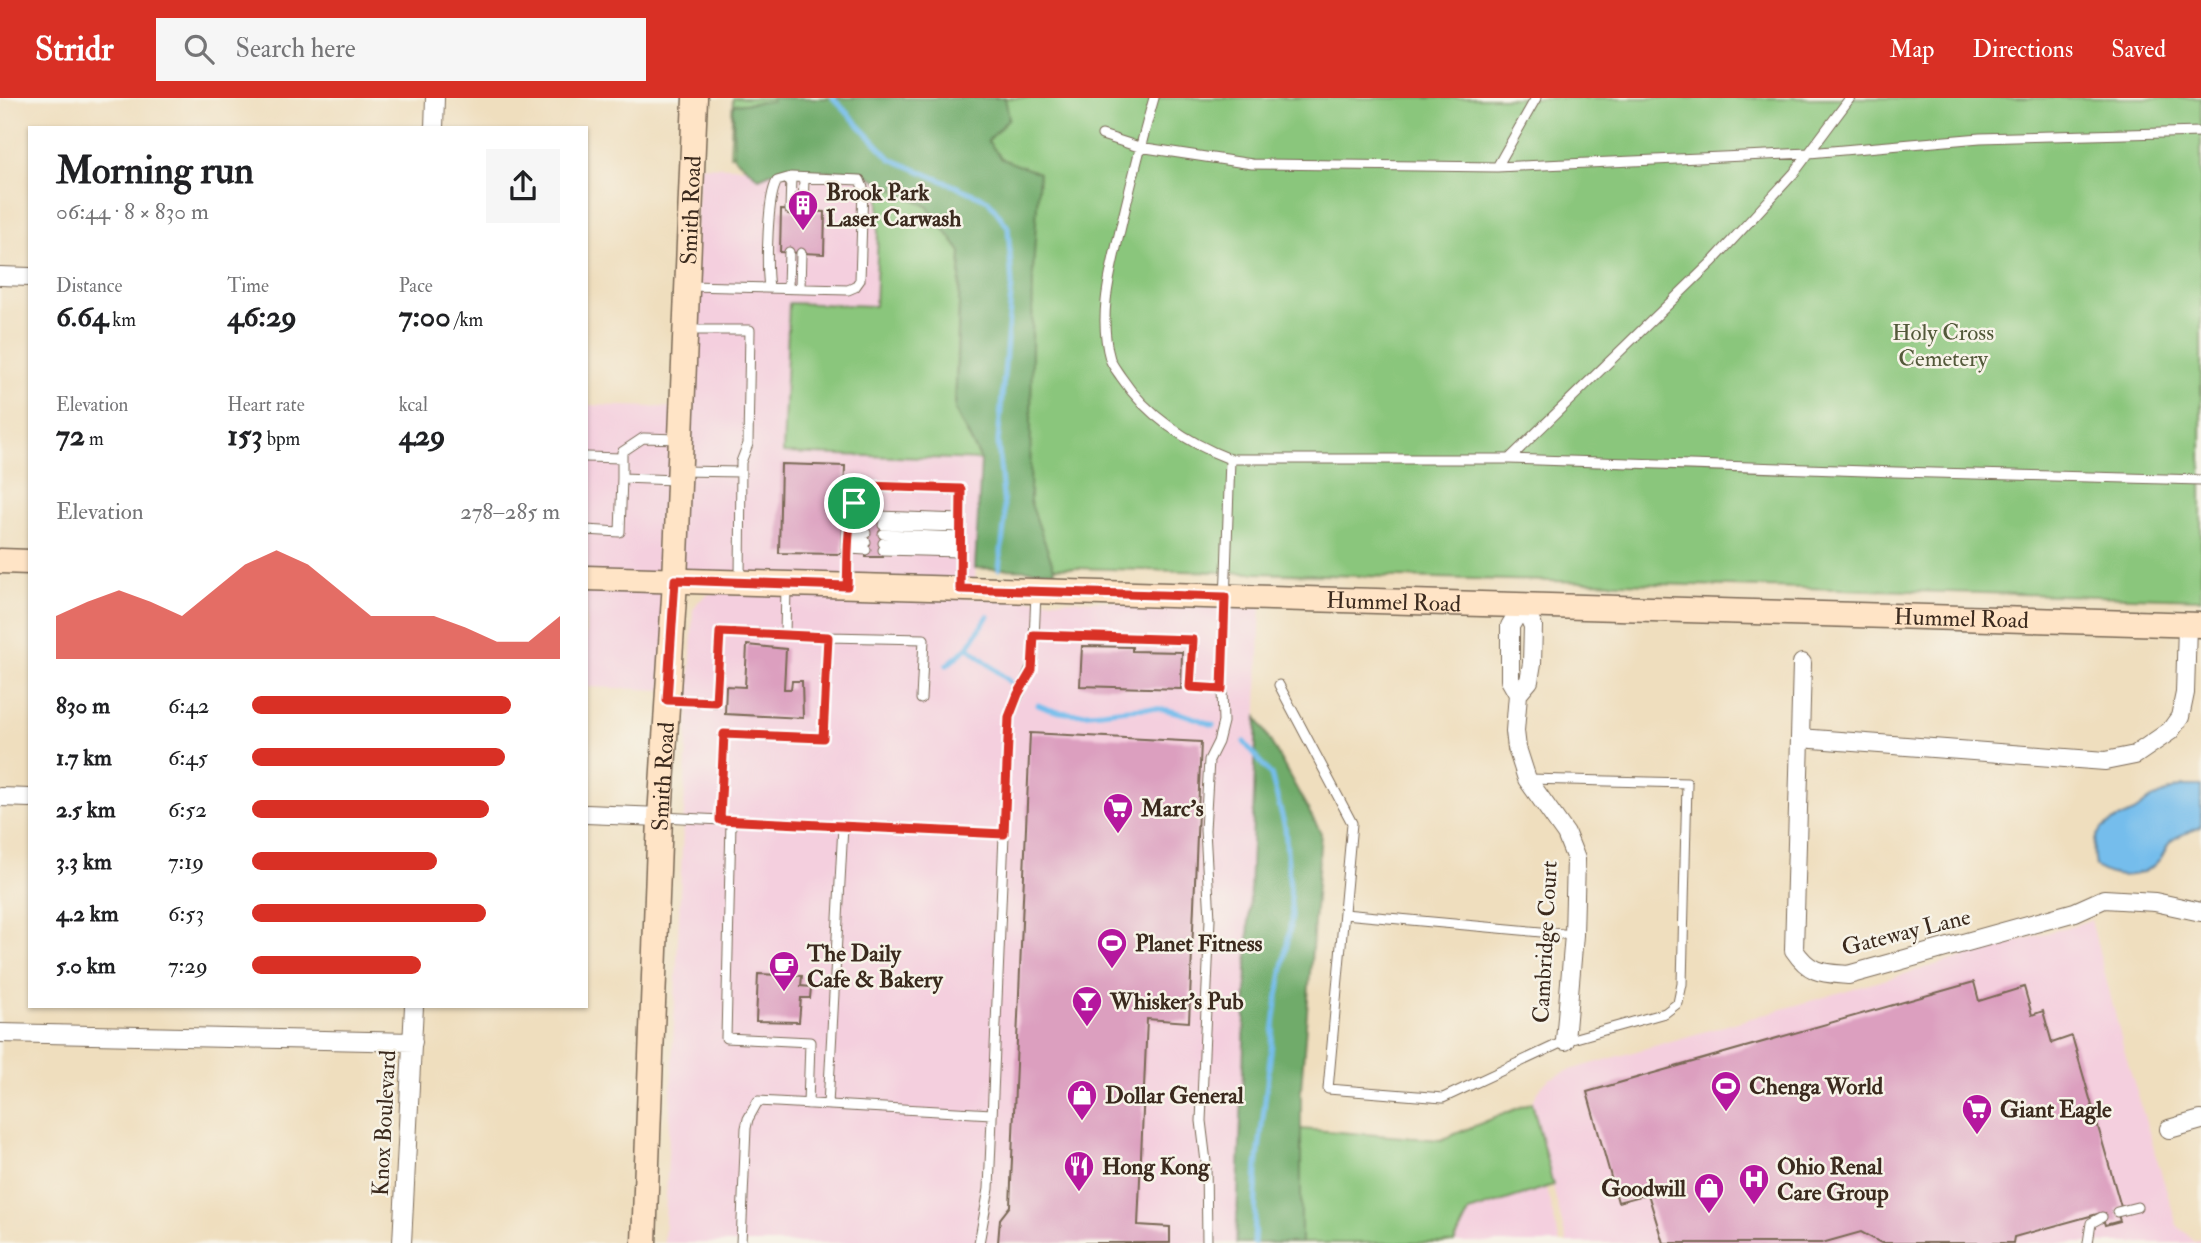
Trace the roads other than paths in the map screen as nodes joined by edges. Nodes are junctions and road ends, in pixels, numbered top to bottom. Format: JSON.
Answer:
{"nodes":[{"id":1,"x":435,"y":98,"type":"edge"},
{"id":2,"x":695,"y":98,"type":"edge"},
{"id":3,"x":1154,"y":98,"type":"edge"},
{"id":4,"x":1535,"y":98,"type":"edge"},
{"id":5,"x":1850,"y":98,"type":"edge"},
{"id":6,"x":434,"y":126,"type":"edge"},
{"id":7,"x":2201,"y":132,"type":"edge"},
{"id":8,"x":1102,"y":135,"type":"dead end"},
{"id":9,"x":1139,"y":147,"type":"junction"},
{"id":10,"x":1809,"y":153,"type":"junction"},
{"id":11,"x":1497,"y":167,"type":"junction"},
{"id":12,"x":791,"y":177,"type":"junction"},
{"id":13,"x":804,"y":178,"type":"junction"},
{"id":14,"x":790,"y":210,"type":"dead end"},
{"id":15,"x":803,"y":211,"type":"dead end"},
{"id":16,"x":789,"y":252,"type":"dead end"},
{"id":17,"x":801,"y":253,"type":"dead end"},
{"id":18,"x":0,"y":276,"type":"edge"},
{"id":19,"x":28,"y":277,"type":"edge"},
{"id":20,"x":687,"y":286,"type":"junction"},
{"id":21,"x":769,"y":287,"type":"junction"},
{"id":22,"x":788,"y":287,"type":"junction"},
{"id":23,"x":800,"y":288,"type":"junction"},
{"id":24,"x":685,"y":330,"type":"junction"},
{"id":25,"x":681,"y":439,"type":"junction"},
{"id":26,"x":588,"y":457,"type":"edge"},
{"id":27,"x":622,"y":458,"type":"junction"},
{"id":28,"x":1230,"y":458,"type":"junction"},
{"id":29,"x":1509,"y":458,"type":"junction"},
{"id":30,"x":741,"y":472,"type":"junction"},
{"id":31,"x":679,"y":475,"type":"junction"},
{"id":32,"x":622,"y":478,"type":"junction"},
{"id":33,"x":2201,"y":480,"type":"edge"},
{"id":34,"x":588,"y":530,"type":"edge"},
{"id":35,"x":850,"y":533,"type":"junction"},
{"id":36,"x":960,"y":536,"type":"junction"},
{"id":37,"x":0,"y":561,"type":"edge"},
{"id":38,"x":28,"y":562,"type":"edge"},
{"id":39,"x":588,"y":578,"type":"edge"},
{"id":40,"x":675,"y":580,"type":"junction"},
{"id":41,"x":740,"y":582,"type":"junction"},
{"id":42,"x":786,"y":584,"type":"junction"},
{"id":43,"x":847,"y":586,"type":"junction"},
{"id":44,"x":960,"y":589,"type":"junction"},
{"id":45,"x":1036,"y":591,"type":"junction"},
{"id":46,"x":1225,"y":597,"type":"junction"},
{"id":47,"x":1523,"y":605,"type":"junction"},
{"id":48,"x":2194,"y":625,"type":"edge"},
{"id":49,"x":785,"y":635,"type":"junction"},
{"id":50,"x":1034,"y":635,"type":"junction"},
{"id":51,"x":828,"y":637,"type":"junction"},
{"id":52,"x":1802,"y":663,"type":"dead end"},
{"id":53,"x":1279,"y":685,"type":"dead end"},
{"id":54,"x":1222,"y":689,"type":"junction"},
{"id":55,"x":2193,"y":693,"type":"edge"},
{"id":56,"x":921,"y":699,"type":"dead end"},
{"id":57,"x":667,"y":700,"type":"junction"},
{"id":58,"x":1800,"y":738,"type":"junction"},
{"id":59,"x":1527,"y":779,"type":"junction"},
{"id":60,"x":0,"y":797,"type":"edge"},
{"id":61,"x":28,"y":798,"type":"edge"},
{"id":62,"x":588,"y":814,"type":"edge"},
{"id":63,"x":660,"y":817,"type":"junction"},
{"id":64,"x":720,"y":820,"type":"junction"},
{"id":65,"x":732,"y":821,"type":"junction"},
{"id":66,"x":843,"y":826,"type":"junction"},
{"id":67,"x":1004,"y":834,"type":"junction"},
{"id":68,"x":2201,"y":912,"type":"edge"},
{"id":69,"x":1345,"y":914,"type":"junction"},
{"id":70,"x":1574,"y":935,"type":"junction"},
{"id":71,"x":414,"y":1008,"type":"edge"},
{"id":72,"x":0,"y":1032,"type":"edge"},
{"id":73,"x":1565,"y":1041,"type":"junction"},
{"id":74,"x":413,"y":1042,"type":"junction"},
{"id":75,"x":807,"y":1104,"type":"junction"},
{"id":76,"x":828,"y":1105,"type":"junction"},
{"id":77,"x":992,"y":1114,"type":"junction"},
{"id":78,"x":2201,"y":1120,"type":"edge"},
{"id":79,"x":2169,"y":1129,"type":"dead end"},
{"id":80,"x":2137,"y":1207,"type":"dead end"},
{"id":81,"x":2117,"y":1212,"type":"dead end"},
{"id":82,"x":2102,"y":1217,"type":"dead end"},
{"id":83,"x":402,"y":1243,"type":"edge"},
{"id":84,"x":644,"y":1243,"type":"edge"},
{"id":85,"x":741,"y":1243,"type":"edge"},
{"id":86,"x":979,"y":1243,"type":"edge"},
{"id":87,"x":1207,"y":1243,"type":"edge"},
{"id":88,"x":2088,"y":1243,"type":"edge"}],
"edges":[{"from":1,"to":6,"type":"street"},
{"from":2,"to":20,"type":"street","name":"Smith Road"},
{"from":3,"to":9,"type":"lane"},
{"from":4,"to":11,"type":"lane"},
{"from":5,"to":10,"type":"lane"},
{"from":7,"to":10,"type":"lane"},
{"from":8,"to":9,"type":"lane"},
{"from":9,"to":11,"type":"lane"},
{"from":9,"to":28,"type":"lane"},
{"from":10,"to":11,"type":"lane"},
{"from":10,"to":29,"type":"lane"},
{"from":12,"to":13,"type":"lane"},
{"from":12,"to":14,"type":"lane"},
{"from":12,"to":21,"type":"lane"},
{"from":13,"to":15,"type":"lane"},
{"from":13,"to":23,"type":"lane"},
{"from":16,"to":22,"type":"lane"},
{"from":17,"to":23,"type":"lane"},
{"from":18,"to":19,"type":"street"},
{"from":20,"to":21,"type":"lane"},
{"from":20,"to":24,"type":"street","name":"Smith Road"},
{"from":21,"to":22,"type":"lane"},
{"from":22,"to":23,"type":"lane"},
{"from":24,"to":25,"type":"street","name":"Smith Road"},
{"from":24,"to":30,"type":"lane"},
{"from":25,"to":27,"type":"lane"},
{"from":25,"to":31,"type":"street","name":"Smith Road"},
{"from":26,"to":27,"type":"lane"},
{"from":27,"to":32,"type":"lane"},
{"from":28,"to":29,"type":"lane"},
{"from":28,"to":46,"type":"lane"},
{"from":29,"to":33,"type":"lane"},
{"from":30,"to":31,"type":"lane"},
{"from":30,"to":41,"type":"lane"},
{"from":31,"to":32,"type":"lane"},
{"from":31,"to":40,"type":"street","name":"Smith Road"},
{"from":32,"to":34,"type":"lane"},
{"from":35,"to":35,"type":"lane"},
{"from":35,"to":36,"type":"lane"},
{"from":35,"to":36,"type":"lane"},
{"from":35,"to":43,"type":"lane"},
{"from":36,"to":36,"type":"lane"},
{"from":36,"to":44,"type":"lane"},
{"from":37,"to":38,"type":"street"},
{"from":39,"to":40,"type":"street","name":"Hummel Road"},
{"from":40,"to":41,"type":"street","name":"Hummel Road"},
{"from":40,"to":57,"type":"street","name":"Smith Road"},
{"from":41,"to":42,"type":"street","name":"Hummel Road"},
{"from":42,"to":43,"type":"street","name":"Hummel Road"},
{"from":42,"to":49,"type":"lane"},
{"from":43,"to":44,"type":"street","name":"Hummel Road"},
{"from":44,"to":45,"type":"street","name":"Hummel Road"},
{"from":45,"to":46,"type":"street","name":"Hummel Road"},
{"from":45,"to":50,"type":"lane"},
{"from":46,"to":47,"type":"street","name":"Hummel Road"},
{"from":46,"to":54,"type":"lane"},
{"from":47,"to":48,"type":"street","name":"Hummel Road"},
{"from":47,"to":59,"type":"street","name":"Cambridge Court"},
{"from":48,"to":55,"type":"street"},
{"from":49,"to":51,"type":"lane"},
{"from":49,"to":57,"type":"lane"},
{"from":50,"to":54,"type":"lane"},
{"from":50,"to":67,"type":"lane"},
{"from":51,"to":56,"type":"lane"},
{"from":51,"to":64,"type":"lane"},
{"from":52,"to":58,"type":"street","name":"Gateway Lane"},
{"from":53,"to":69,"type":"lane"},
{"from":54,"to":87,"type":"lane"},
{"from":55,"to":58,"type":"street"},
{"from":57,"to":63,"type":"street","name":"Smith Road"},
{"from":58,"to":68,"type":"street","name":"Gateway Lane"},
{"from":59,"to":70,"type":"street","name":"Cambridge Court"},
{"from":59,"to":73,"type":"lane"},
{"from":60,"to":61,"type":"street"},
{"from":62,"to":63,"type":"street"},
{"from":63,"to":64,"type":"lane"},
{"from":63,"to":84,"type":"street","name":"Smith Road"},
{"from":64,"to":65,"type":"lane"},
{"from":65,"to":66,"type":"lane"},
{"from":65,"to":75,"type":"lane"},
{"from":66,"to":67,"type":"lane"},
{"from":66,"to":76,"type":"lane"},
{"from":67,"to":77,"type":"lane"},
{"from":69,"to":70,"type":"lane"},
{"from":69,"to":73,"type":"lane"},
{"from":70,"to":73,"type":"street","name":"Cambridge Court"},
{"from":71,"to":74,"type":"street","name":"Knox Boulevard"},
{"from":72,"to":74,"type":"street"},
{"from":74,"to":83,"type":"street","name":"Knox Boulevard"},
{"from":75,"to":76,"type":"lane"},
{"from":75,"to":85,"type":"lane"},
{"from":76,"to":77,"type":"lane"},
{"from":77,"to":86,"type":"lane"},
{"from":78,"to":79,"type":"street"},
{"from":80,"to":81,"type":"lane"},
{"from":82,"to":88,"type":"lane"}]}
